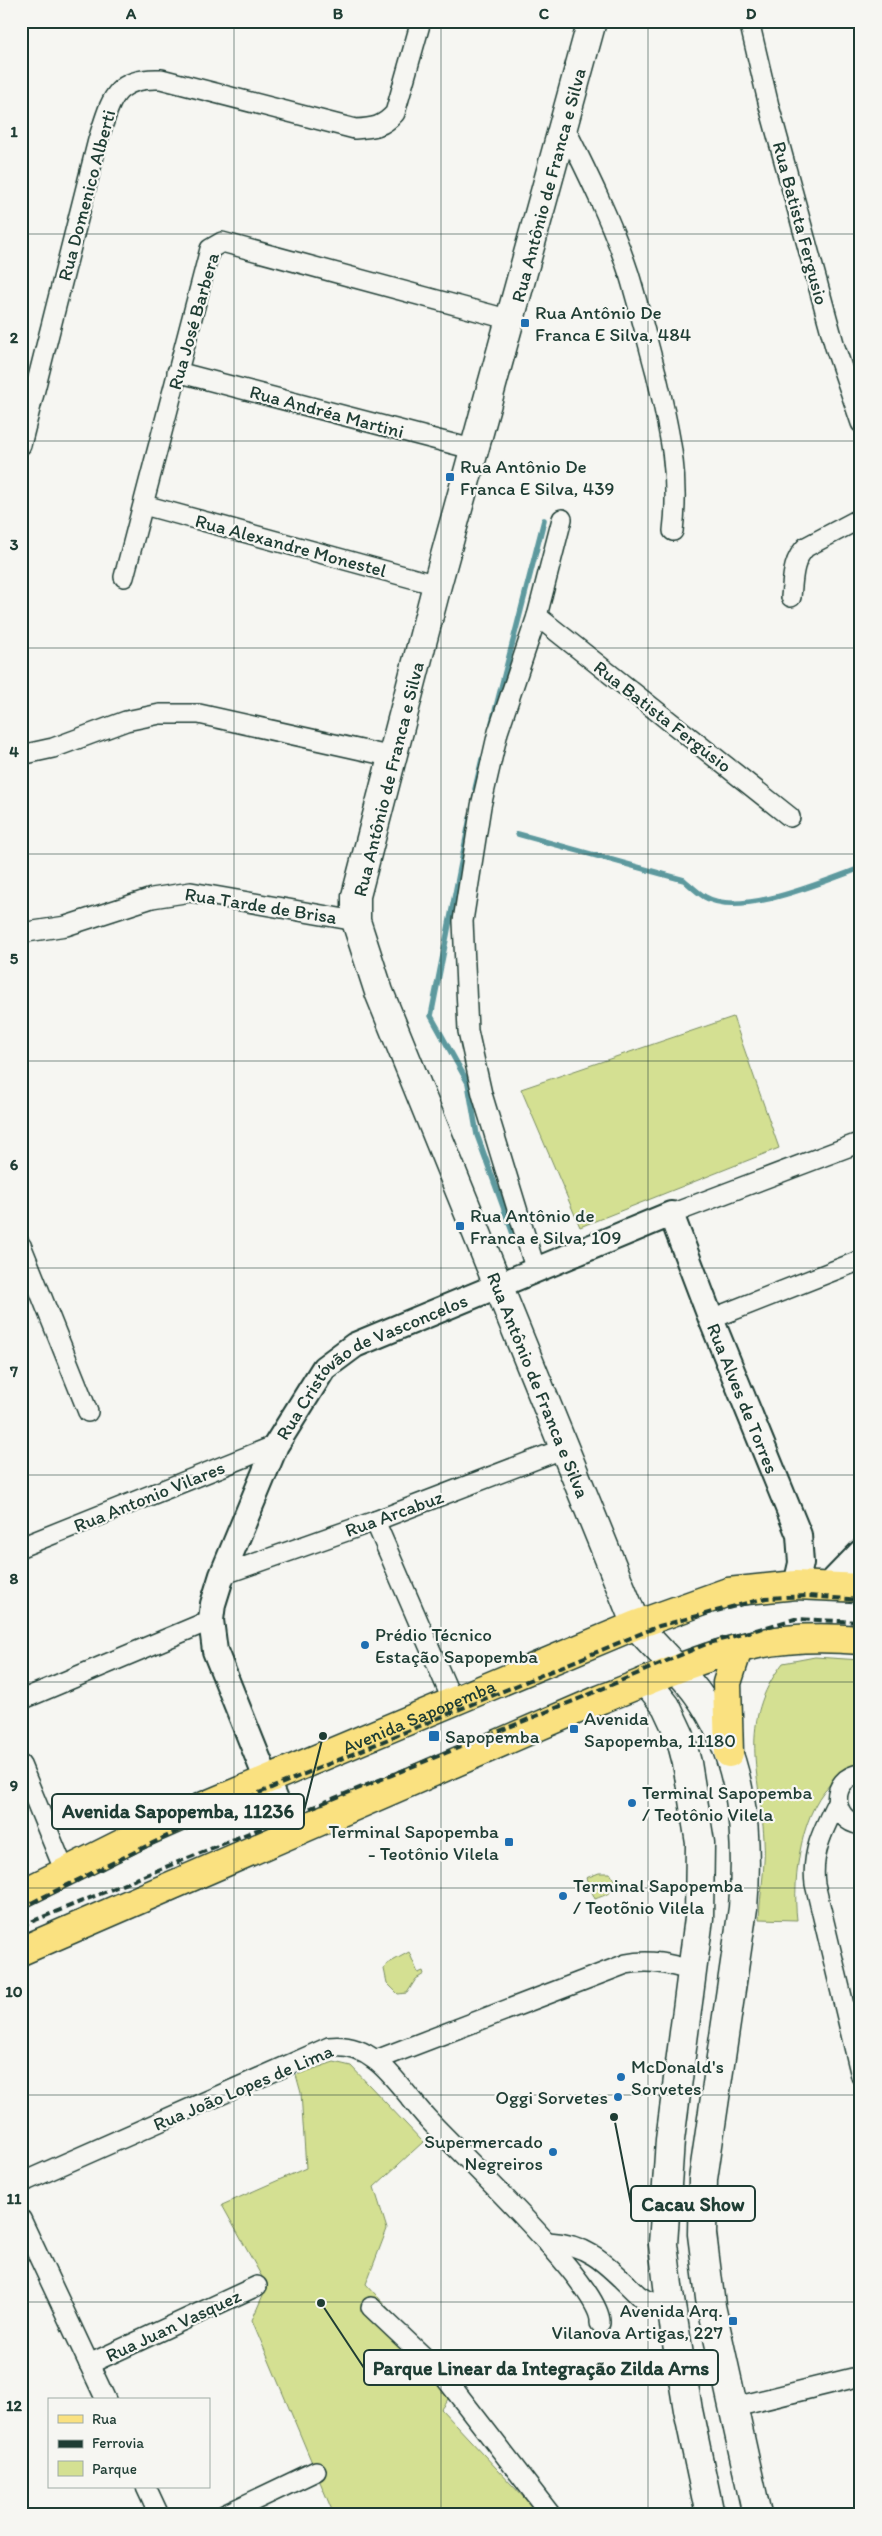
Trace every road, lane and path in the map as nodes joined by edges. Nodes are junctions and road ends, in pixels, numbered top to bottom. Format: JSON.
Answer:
{"nodes":[{"id":1,"x":421,"y":21,"type":"edge"},
{"id":2,"x":592,"y":21,"type":"edge"},
{"id":3,"x":749,"y":21,"type":"edge"},
{"id":4,"x":563,"y":124,"type":"junction"},
{"id":5,"x":511,"y":320,"type":"junction"},
{"id":6,"x":177,"y":372,"type":"junction"},
{"id":7,"x":856,"y":397,"type":"edge"},
{"id":8,"x":861,"y":423,"type":"edge"},
{"id":9,"x":21,"y":445,"type":"edge"},
{"id":10,"x":476,"y":450,"type":"junction"},
{"id":11,"x":144,"y":505,"type":"junction"},
{"id":12,"x":562,"y":518,"type":"dead end"},
{"id":13,"x":861,"y":518,"type":"edge"},
{"id":14,"x":673,"y":531,"type":"dead end"},
{"id":15,"x":124,"y":577,"type":"dead end"},
{"id":16,"x":437,"y":585,"type":"junction"},
{"id":17,"x":791,"y":598,"type":"dead end"},
{"id":18,"x":537,"y":616,"type":"junction"},
{"id":19,"x":21,"y":755,"type":"edge"},
{"id":20,"x":393,"y":757,"type":"junction"},
{"id":21,"x":790,"y":817,"type":"dead end"},
{"id":22,"x":356,"y":921,"type":"junction"},
{"id":23,"x":21,"y":933,"type":"edge"},
{"id":24,"x":861,"y":1142,"type":"edge"},
{"id":25,"x":671,"y":1214,"type":"junction"},
{"id":26,"x":21,"y":1245,"type":"edge"},
{"id":27,"x":861,"y":1260,"type":"edge"},
{"id":28,"x":536,"y":1271,"type":"junction"},
{"id":29,"x":498,"y":1286,"type":"junction"},
{"id":30,"x":711,"y":1319,"type":"junction"},
{"id":31,"x":88,"y":1412,"type":"dead end"},
{"id":32,"x":276,"y":1445,"type":"junction"},
{"id":33,"x":565,"y":1448,"type":"junction"},
{"id":34,"x":374,"y":1521,"type":"junction"},
{"id":35,"x":21,"y":1547,"type":"edge"},
{"id":36,"x":861,"y":1552,"type":"edge"},
{"id":37,"x":222,"y":1575,"type":"junction"},
{"id":38,"x":796,"y":1584,"type":"junction"},
{"id":39,"x":829,"y":1585,"type":"junction"},
{"id":40,"x":861,"y":1588,"type":"edge"},
{"id":41,"x":211,"y":1620,"type":"junction"},
{"id":42,"x":636,"y":1625,"type":"junction"},
{"id":43,"x":861,"y":1634,"type":"edge"},
{"id":44,"x":833,"y":1638,"type":"junction"},
{"id":45,"x":861,"y":1640,"type":"edge"},
{"id":46,"x":738,"y":1649,"type":"junction"},
{"id":47,"x":677,"y":1670,"type":"junction"},
{"id":48,"x":647,"y":1682,"type":"junction"},
{"id":49,"x":21,"y":1700,"type":"edge"},
{"id":50,"x":453,"y":1702,"type":"junction"},
{"id":51,"x":729,"y":1753,"type":"junction"},
{"id":52,"x":21,"y":1765,"type":"edge"},
{"id":53,"x":861,"y":1774,"type":"edge"},
{"id":54,"x":267,"y":1780,"type":"junction"},
{"id":55,"x":836,"y":1802,"type":"junction"},
{"id":56,"x":854,"y":1823,"type":"edge"},
{"id":57,"x":822,"y":1832,"type":"junction"},
{"id":58,"x":289,"y":1835,"type":"junction"},
{"id":59,"x":65,"y":1872,"type":"junction"},
{"id":60,"x":21,"y":1894,"type":"edge"},
{"id":61,"x":697,"y":1937,"type":"junction"},
{"id":62,"x":739,"y":1946,"type":"junction"},
{"id":63,"x":21,"y":1951,"type":"edge"},
{"id":64,"x":693,"y":1971,"type":"junction"},
{"id":65,"x":376,"y":2060,"type":"junction"},
{"id":66,"x":861,"y":2076,"type":"edge"},
{"id":67,"x":21,"y":2183,"type":"edge"},
{"id":68,"x":21,"y":2218,"type":"edge"},
{"id":69,"x":549,"y":2242,"type":"junction"},
{"id":70,"x":257,"y":2286,"type":"dead end"},
{"id":71,"x":671,"y":2306,"type":"junction"},
{"id":72,"x":371,"y":2307,"type":"dead end"},
{"id":73,"x":600,"y":2323,"type":"dead end"},
{"id":74,"x":89,"y":2364,"type":"junction"},
{"id":75,"x":861,"y":2376,"type":"edge"},
{"id":76,"x":105,"y":2398,"type":"edge"},
{"id":77,"x":735,"y":2407,"type":"junction"},
{"id":78,"x":316,"y":2471,"type":"dead end"},
{"id":79,"x":146,"y":2488,"type":"edge"},
{"id":80,"x":159,"y":2515,"type":"edge"},
{"id":81,"x":224,"y":2515,"type":"edge"},
{"id":82,"x":552,"y":2515,"type":"edge"},
{"id":83,"x":710,"y":2515,"type":"edge"},
{"id":84,"x":757,"y":2515,"type":"edge"}],
"edges":[{"from":1,"to":9,"type":"street","name":"Rua Domenico Alberti"},
{"from":2,"to":4,"type":"main road","name":"Rua Antônio de Franca e Silva"},
{"from":3,"to":7,"type":"street","name":"Rua Batista Fergusio"},
{"from":4,"to":5,"type":"main road","name":"Rua Antônio de Franca e Silva"},
{"from":4,"to":14,"type":"street"},
{"from":5,"to":6,"type":"street","name":"Rua José Barbera"},
{"from":5,"to":10,"type":"main road","name":"Rua Antônio de Franca e Silva"},
{"from":6,"to":10,"type":"street","name":"Rua Andréa Martini"},
{"from":6,"to":11,"type":"street","name":"Rua José Barbera"},
{"from":7,"to":8,"type":"street","name":"Rua Batista Fergusio"},
{"from":10,"to":16,"type":"main road","name":"Rua Antônio de Franca e Silva"},
{"from":11,"to":15,"type":"street","name":"Rua José Barbera"},
{"from":11,"to":16,"type":"street","name":"Rua Alexandre Monestel"},
{"from":12,"to":18,"type":"street"},
{"from":13,"to":17,"type":"street"},
{"from":16,"to":20,"type":"main road","name":"Rua Antônio de Franca e Silva"},
{"from":18,"to":21,"type":"street","name":"Rua Batista Fergúsio"},
{"from":18,"to":28,"type":"street"},
{"from":19,"to":20,"type":"street"},
{"from":20,"to":22,"type":"main road","name":"Rua Antônio de Franca e Silva"},
{"from":22,"to":23,"type":"street","name":"Rua Tarde de Brisa"},
{"from":22,"to":29,"type":"main road","name":"Rua Antônio de Franca e Silva"},
{"from":24,"to":25,"type":"street","name":"Rua Cristóvão de Vasconcelos"},
{"from":25,"to":28,"type":"street","name":"Rua Cristóvão de Vasconcelos"},
{"from":25,"to":30,"type":"street","name":"Rua Alves de Torres"},
{"from":26,"to":31,"type":"street"},
{"from":27,"to":30,"type":"street"},
{"from":28,"to":29,"type":"street","name":"Rua Cristóvão de Vasconcelos"},
{"from":29,"to":32,"type":"street","name":"Rua Cristóvão de Vasconcelos"},
{"from":29,"to":33,"type":"main road","name":"Rua Antônio de Franca e Silva"},
{"from":30,"to":38,"type":"street","name":"Rua Alves de Torres"},
{"from":32,"to":35,"type":"street","name":"Rua Antonio Vilares"},
{"from":32,"to":37,"type":"street","name":"Rua Cristóvão de Vasconcelos"},
{"from":33,"to":34,"type":"street","name":"Rua Arcabuz"},
{"from":33,"to":42,"type":"main road","name":"Rua Antônio de Franca e Silva"},
{"from":34,"to":37,"type":"street","name":"Rua Arcabuz"},
{"from":34,"to":50,"type":"street"},
{"from":36,"to":39,"type":"street"},
{"from":37,"to":41,"type":"street","name":"Rua Cristóvão de Vasconcelos"},
{"from":38,"to":39,"type":"main road","name":"Avenida Sapopemba"},
{"from":38,"to":42,"type":"main road","name":"Avenida Sapopemba"},
{"from":39,"to":40,"type":"main road","name":"Avenida Sapopemba"},
{"from":41,"to":49,"type":"street"},
{"from":41,"to":54,"type":"street","name":"Rua Cristóvão de Vasconcelos"},
{"from":42,"to":47,"type":"main road"},
{"from":42,"to":50,"type":"main road","name":"Avenida Sapopemba"},
{"from":43,"to":44,"type":"main road"},
{"from":44,"to":45,"type":"main road"},
{"from":44,"to":46,"type":"main road"},
{"from":46,"to":47,"type":"main road"},
{"from":46,"to":51,"type":"main road"},
{"from":47,"to":48,"type":"main road"},
{"from":47,"to":51,"type":"main road"},
{"from":48,"to":58,"type":"main road"},
{"from":48,"to":61,"type":"main road"},
{"from":50,"to":54,"type":"main road","name":"Avenida Sapopemba"},
{"from":51,"to":62,"type":"main road"},
{"from":52,"to":59,"type":"street"},
{"from":53,"to":55,"type":"street"},
{"from":54,"to":58,"type":"street","name":"Rua Cristóvão de Vasconcelos"},
{"from":54,"to":59,"type":"main road","name":"Avenida Sapopemba"},
{"from":55,"to":56,"type":"street"},
{"from":55,"to":57,"type":"street"},
{"from":56,"to":57,"type":"street"},
{"from":57,"to":66,"type":"street"},
{"from":58,"to":63,"type":"main road"},
{"from":59,"to":60,"type":"main road","name":"Avenida Sapopemba"},
{"from":61,"to":62,"type":"main road"},
{"from":61,"to":64,"type":"main road"},
{"from":62,"to":77,"type":"main road"},
{"from":64,"to":65,"type":"street"},
{"from":64,"to":71,"type":"main road"},
{"from":65,"to":67,"type":"street","name":"Rua João Lopes de Lima"},
{"from":65,"to":69,"type":"street","name":"Rua João Lopes de Lima"},
{"from":68,"to":74,"type":"street"},
{"from":69,"to":71,"type":"street"},
{"from":69,"to":73,"type":"street","name":"Rua João Lopes de Lima"},
{"from":70,"to":74,"type":"street","name":"Rua Juan Vasquez"},
{"from":71,"to":83,"type":"main road"},
{"from":72,"to":82,"type":"street"},
{"from":74,"to":76,"type":"street"},
{"from":75,"to":77,"type":"street"},
{"from":77,"to":84,"type":"main road"},
{"from":78,"to":81,"type":"street"},
{"from":79,"to":80,"type":"street"}]}
